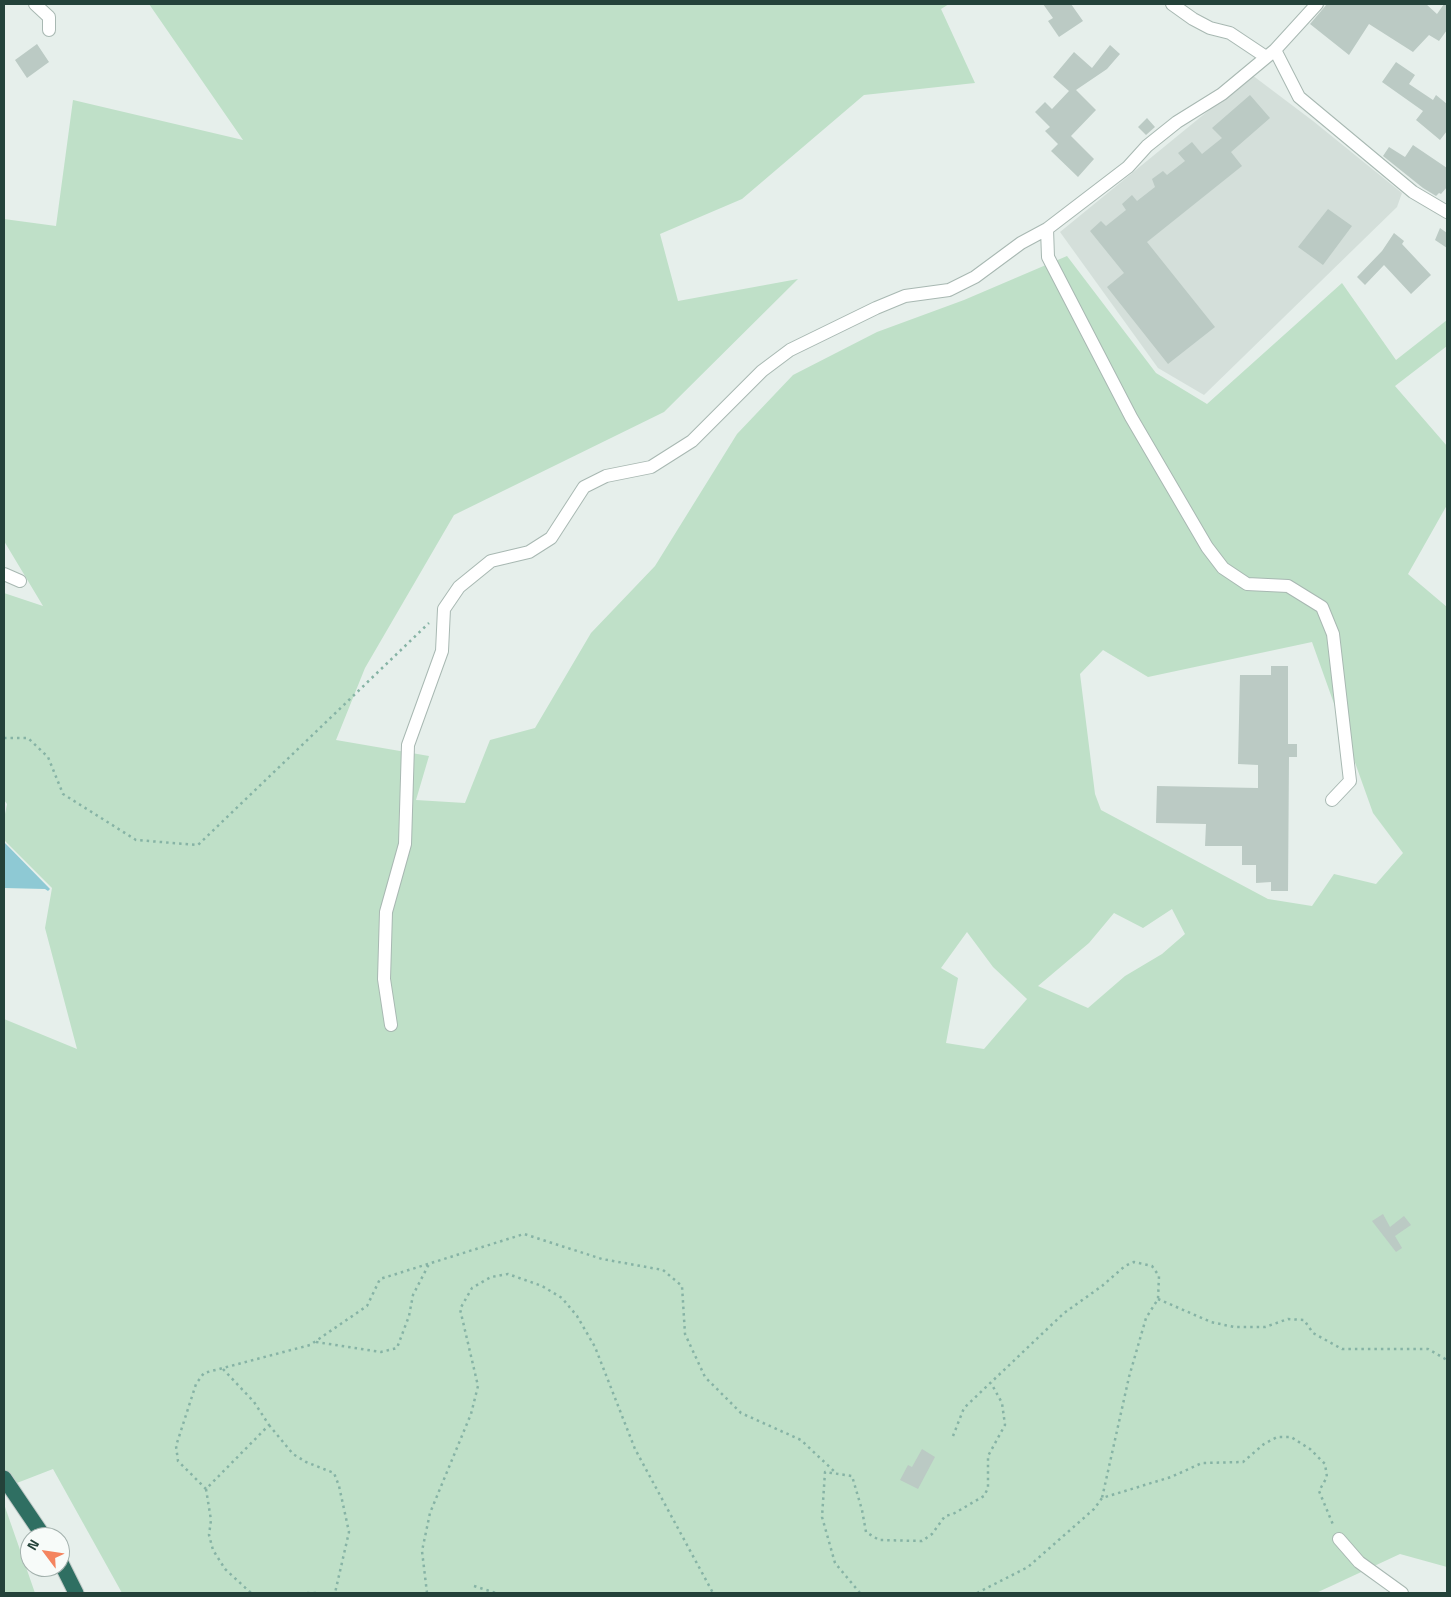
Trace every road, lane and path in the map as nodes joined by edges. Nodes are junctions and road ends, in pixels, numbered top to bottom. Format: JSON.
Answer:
{"nodes":[{"id":1,"x":35,"y":4,"type":"edge"},
{"id":2,"x":1172,"y":4,"type":"edge"},
{"id":3,"x":1317,"y":4,"type":"edge"},
{"id":4,"x":48,"y":30,"type":"dead end"},
{"id":5,"x":1270,"y":53,"type":"junction"},
{"id":6,"x":1447,"y":212,"type":"edge"},
{"id":7,"x":1047,"y":229,"type":"junction"},
{"id":8,"x":4,"y":574,"type":"edge"},
{"id":9,"x":20,"y":580,"type":"dead end"},
{"id":10,"x":444,"y":609,"type":"junction"},
{"id":11,"x":4,"y":738,"type":"edge"},
{"id":12,"x":1332,"y":800,"type":"dead end"},
{"id":13,"x":391,"y":1025,"type":"dead end"},
{"id":14,"x":429,"y":1264,"type":"junction"},
{"id":15,"x":1158,"y":1299,"type":"junction"},
{"id":16,"x":314,"y":1342,"type":"junction"},
{"id":17,"x":1447,"y":1360,"type":"edge"},
{"id":18,"x":223,"y":1369,"type":"junction"},
{"id":19,"x":991,"y":1383,"type":"junction"},
{"id":20,"x":269,"y":1424,"type":"junction"},
{"id":21,"x":953,"y":1436,"type":"dead end"},
{"id":22,"x":838,"y":1474,"type":"junction"},
{"id":23,"x":4,"y":1478,"type":"edge"},
{"id":24,"x":206,"y":1489,"type":"junction"},
{"id":25,"x":1102,"y":1498,"type":"junction"},
{"id":26,"x":37,"y":1527,"type":"edge"},
{"id":27,"x":1339,"y":1539,"type":"joint"},
{"id":28,"x":68,"y":1577,"type":"edge"},
{"id":29,"x":474,"y":1586,"type":"dead end"},
{"id":30,"x":76,"y":1593,"type":"edge"},
{"id":31,"x":251,"y":1593,"type":"edge"},
{"id":32,"x":307,"y":1593,"type":"edge"},
{"id":33,"x":320,"y":1593,"type":"edge"},
{"id":34,"x":335,"y":1593,"type":"edge"},
{"id":35,"x":427,"y":1593,"type":"edge"},
{"id":36,"x":496,"y":1593,"type":"edge"},
{"id":37,"x":713,"y":1593,"type":"edge"},
{"id":38,"x":860,"y":1593,"type":"edge"},
{"id":39,"x":977,"y":1593,"type":"edge"},
{"id":40,"x":1402,"y":1593,"type":"edge"}],
"edges":[{"from":1,"to":4,"type":"street"},
{"from":2,"to":5,"type":"street"},
{"from":3,"to":5,"type":"street"},
{"from":5,"to":6,"type":"street"},
{"from":5,"to":7,"type":"street"},
{"from":7,"to":10,"type":"street"},
{"from":7,"to":12,"type":"street"},
{"from":8,"to":9,"type":"street"},
{"from":10,"to":11,"type":"path"},
{"from":10,"to":13,"type":"street"},
{"from":14,"to":16,"type":"path"},
{"from":14,"to":16,"type":"path"},
{"from":14,"to":22,"type":"path"},
{"from":15,"to":17,"type":"path"},
{"from":15,"to":19,"type":"path"},
{"from":15,"to":25,"type":"path"},
{"from":16,"to":18,"type":"path"},
{"from":18,"to":20,"type":"path"},
{"from":18,"to":24,"type":"path"},
{"from":19,"to":21,"type":"path"},
{"from":19,"to":22,"type":"path"},
{"from":20,"to":24,"type":"path"},
{"from":20,"to":34,"type":"path"},
{"from":22,"to":38,"type":"path"},
{"from":23,"to":26,"type":"highway"},
{"from":24,"to":31,"type":"path"},
{"from":25,"to":27,"type":"path"},
{"from":25,"to":39,"type":"path"},
{"from":27,"to":40,"type":"street"},
{"from":28,"to":30,"type":"highway"},
{"from":29,"to":36,"type":"path"},
{"from":32,"to":33,"type":"path"},
{"from":35,"to":37,"type":"path"}]}
